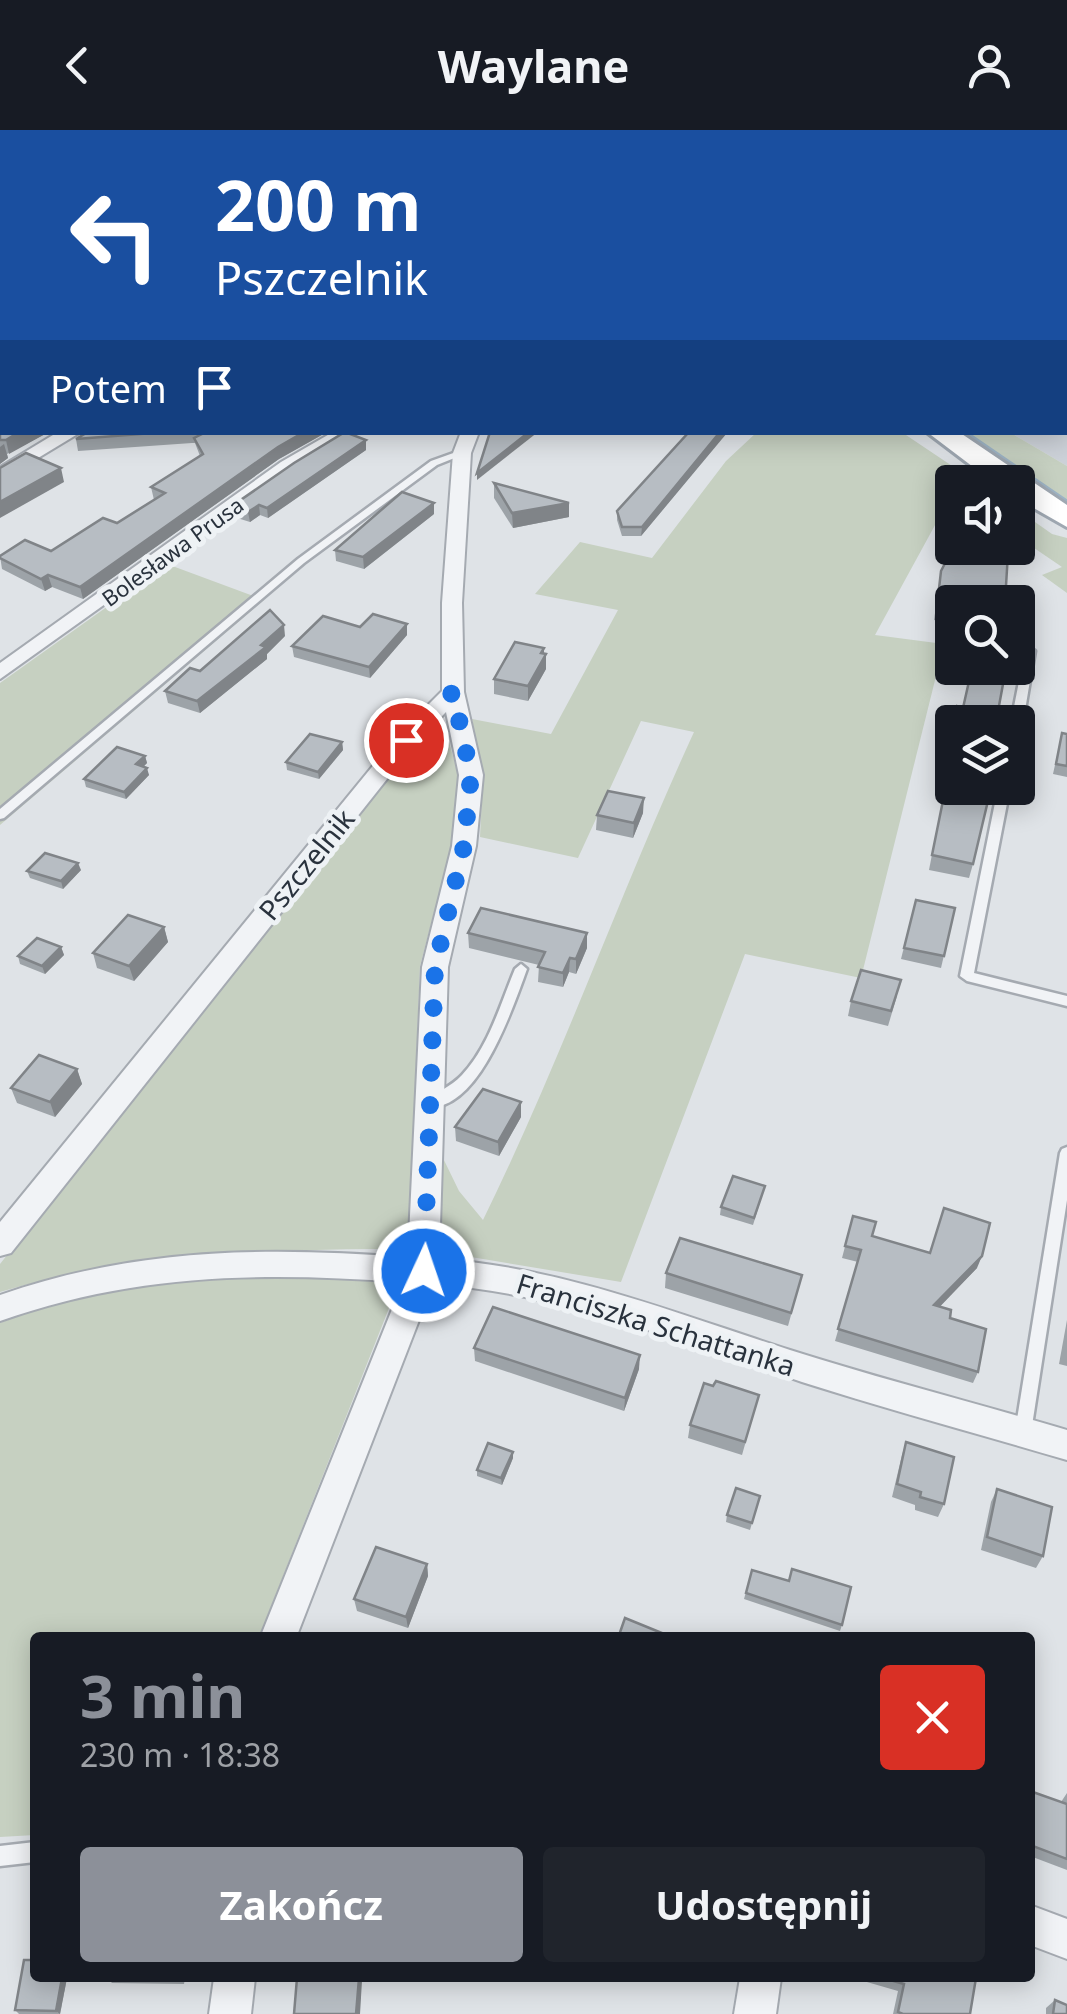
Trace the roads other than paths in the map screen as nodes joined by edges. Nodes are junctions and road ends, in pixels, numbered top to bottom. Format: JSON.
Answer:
{"nodes":[{"id":1,"x":67,"y":435,"type":"edge"},
{"id":2,"x":342,"y":435,"type":"edge"},
{"id":3,"x":469,"y":435,"type":"edge"},
{"id":4,"x":944,"y":435,"type":"edge"},
{"id":5,"x":462,"y":452,"type":"junction"},
{"id":6,"x":987,"y":465,"type":"edge"},
{"id":7,"x":0,"y":475,"type":"edge"},
{"id":8,"x":1035,"y":497,"type":"edge"},
{"id":9,"x":1067,"y":518,"type":"edge"},
{"id":10,"x":0,"y":673,"type":"edge"},
{"id":11,"x":453,"y":692,"type":"junction"},
{"id":12,"x":1001,"y":805,"type":"edge"},
{"id":13,"x":0,"y":815,"type":"edge"},
{"id":14,"x":521,"y":969,"type":"dead end"},
{"id":15,"x":1067,"y":1001,"type":"edge"},
{"id":16,"x":432,"y":1103,"type":"junction"},
{"id":17,"x":1067,"y":1152,"type":"edge"},
{"id":18,"x":0,"y":1244,"type":"edge"},
{"id":19,"x":424,"y":1271,"type":"junction"},
{"id":20,"x":0,"y":1308,"type":"edge"},
{"id":21,"x":1022,"y":1432,"type":"junction"},
{"id":22,"x":1067,"y":1445,"type":"edge"},
{"id":23,"x":287,"y":1632,"type":"edge"},
{"id":24,"x":30,"y":1853,"type":"edge"},
{"id":25,"x":0,"y":1856,"type":"edge"},
{"id":26,"x":1035,"y":1926,"type":"edge"},
{"id":27,"x":1067,"y":1939,"type":"edge"},
{"id":28,"x":234,"y":1982,"type":"edge"},
{"id":29,"x":760,"y":1982,"type":"edge"},
{"id":30,"x":230,"y":2014,"type":"edge"},
{"id":31,"x":755,"y":2014,"type":"edge"}],
"edges":[{"from":1,"to":7,"type":"street"},
{"from":2,"to":10,"type":"street","name":"Bolesława Prusa"},
{"from":3,"to":5,"type":"street"},
{"from":4,"to":6,"type":"main road"},
{"from":5,"to":11,"type":"street"},
{"from":5,"to":13,"type":"lane"},
{"from":8,"to":9,"type":"main road"},
{"from":11,"to":16,"type":"street"},
{"from":11,"to":18,"type":"street","name":"Pszczelnik"},
{"from":12,"to":15,"type":"lane"},
{"from":14,"to":16,"type":"lane"},
{"from":16,"to":19,"type":"street"},
{"from":17,"to":21,"type":"lane"},
{"from":19,"to":20,"type":"street","name":"Franciszka Schattanka"},
{"from":19,"to":21,"type":"street","name":"Franciszka Schattanka"},
{"from":19,"to":23,"type":"street"},
{"from":21,"to":22,"type":"street","name":"Franciszka Schattanka"},
{"from":24,"to":25,"type":"lane"},
{"from":26,"to":27,"type":"street"},
{"from":28,"to":30,"type":"street"},
{"from":29,"to":31,"type":"street"}]}
